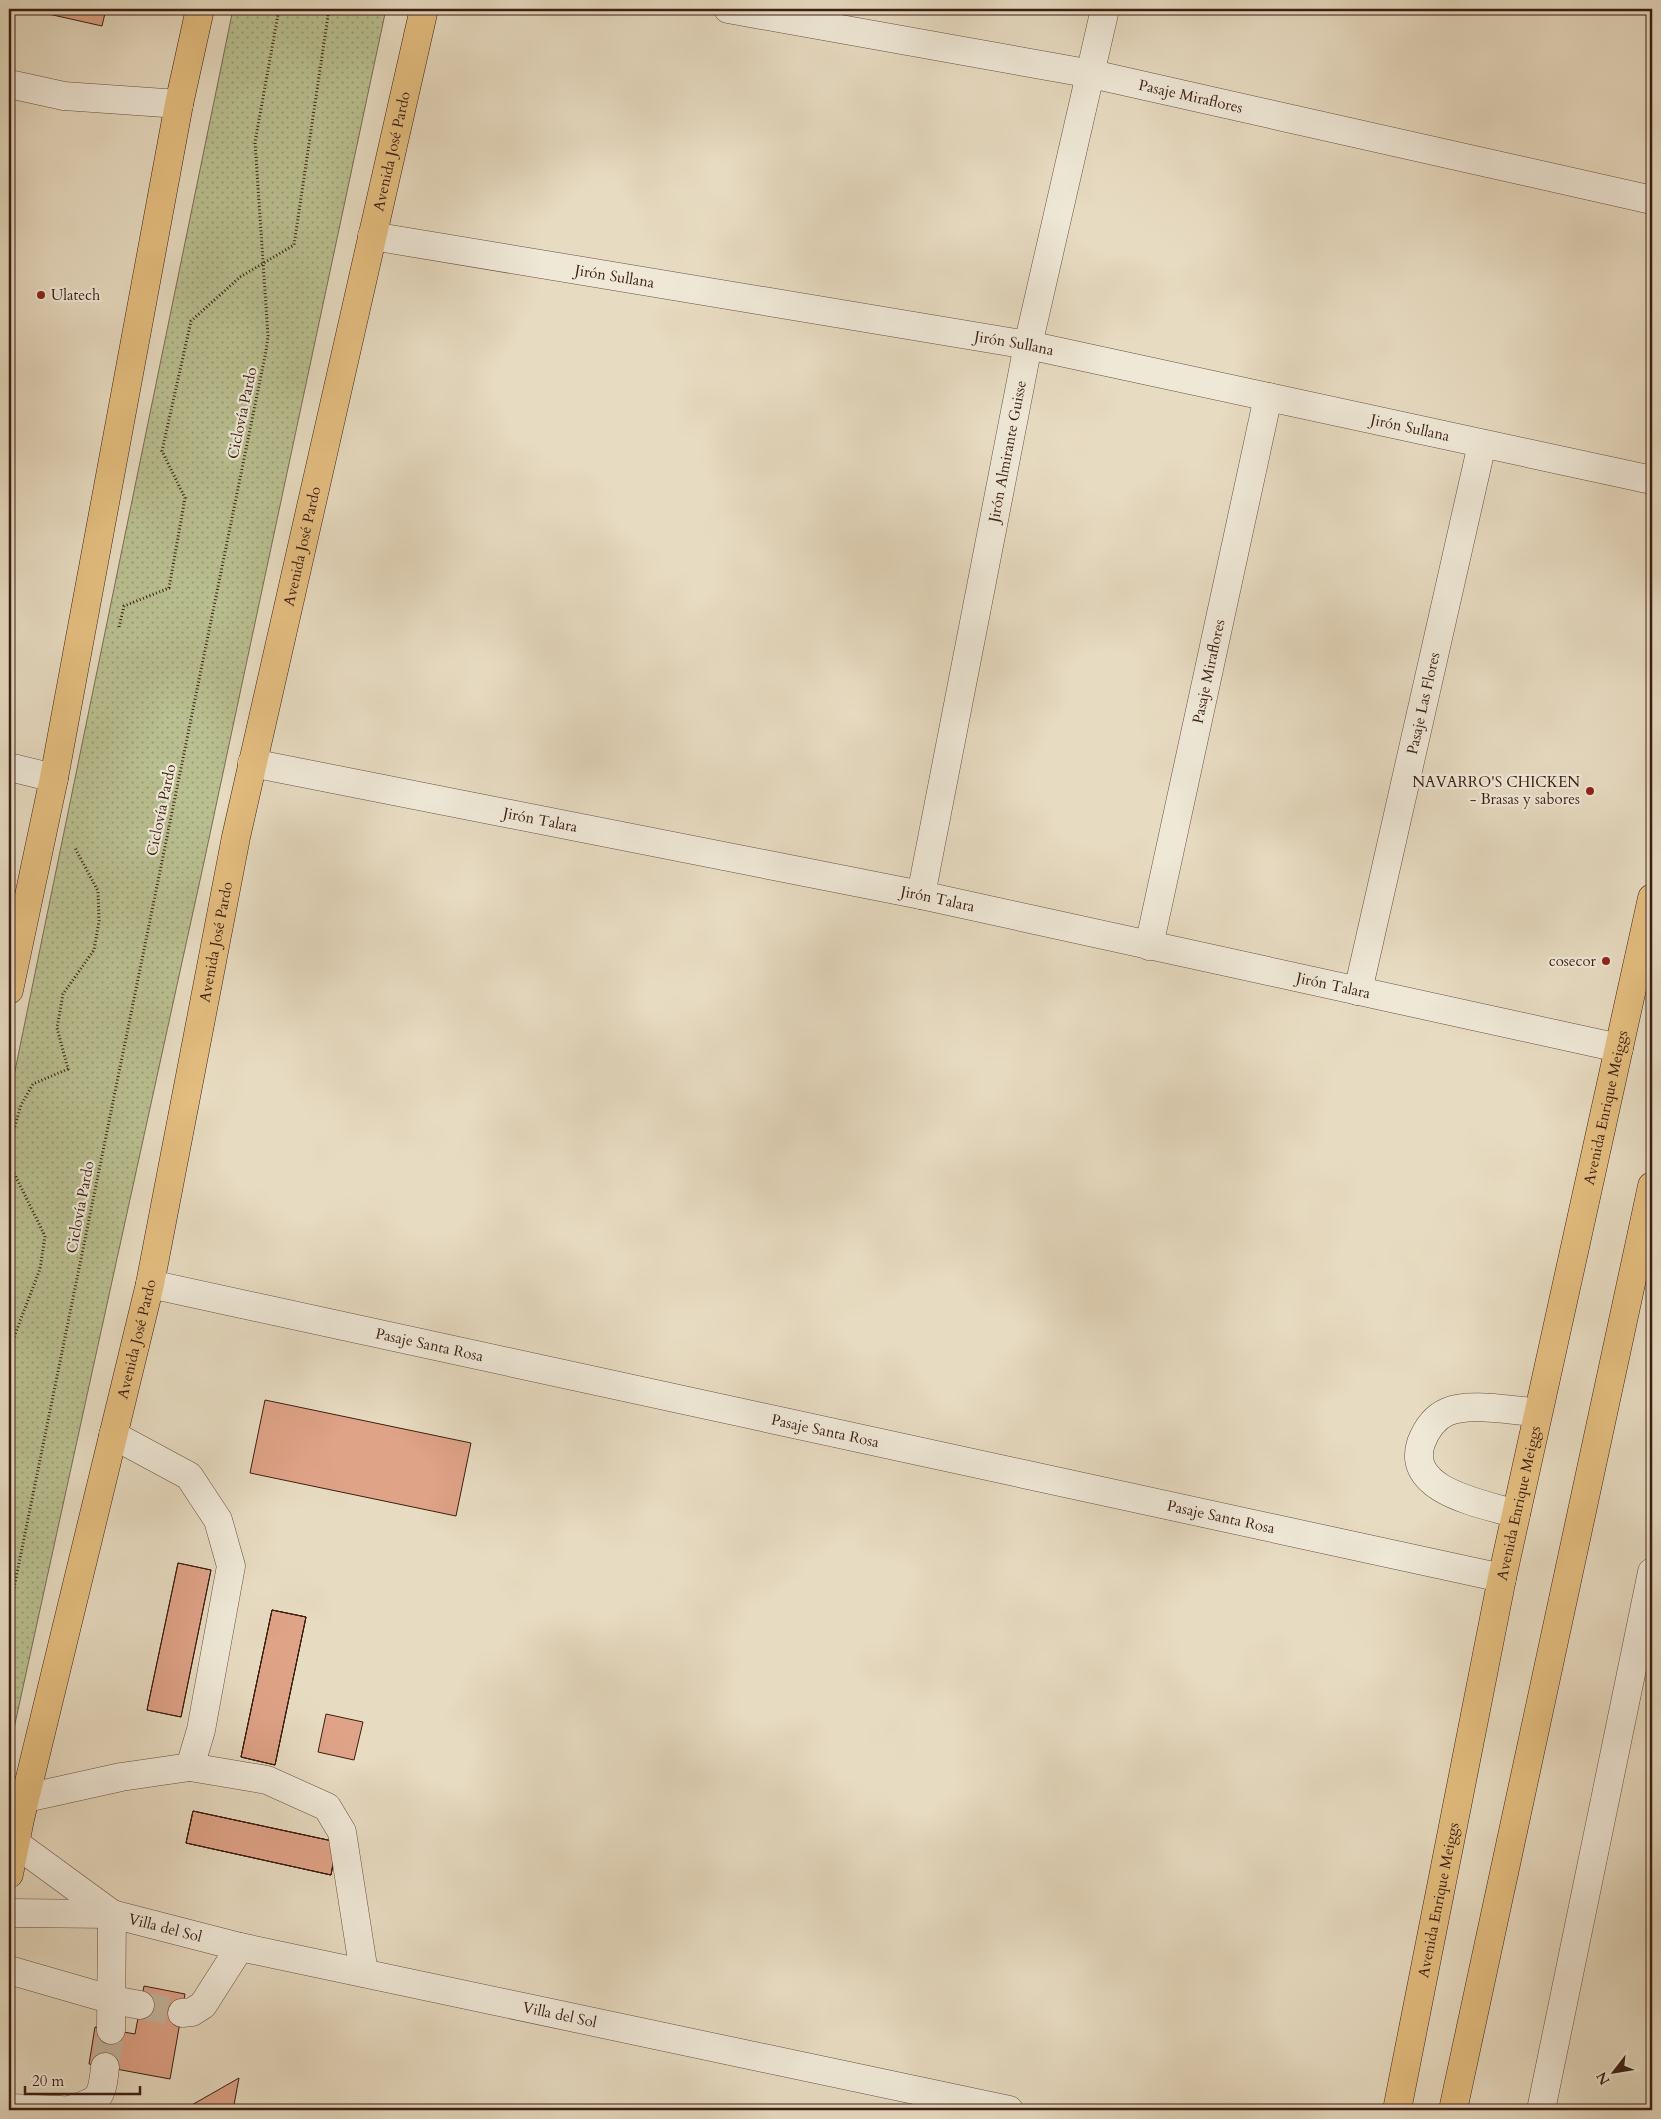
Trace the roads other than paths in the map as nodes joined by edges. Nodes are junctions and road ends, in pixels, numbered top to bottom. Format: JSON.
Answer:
{"nodes":[{"id":1,"x":200,"y":9,"type":"edge"},
{"id":2,"x":424,"y":9,"type":"edge"},
{"id":3,"x":728,"y":9,"type":"edge"},
{"id":4,"x":1105,"y":9,"type":"edge"},
{"id":5,"x":1092,"y":74,"type":"junction"},
{"id":6,"x":9,"y":84,"type":"edge"},
{"id":7,"x":178,"y":104,"type":"junction"},
{"id":8,"x":1652,"y":200,"type":"edge"},
{"id":9,"x":372,"y":236,"type":"junction"},
{"id":10,"x":1028,"y":344,"type":"junction"},
{"id":11,"x":1268,"y":397,"type":"junction"},
{"id":12,"x":1482,"y":444,"type":"junction"},
{"id":13,"x":1652,"y":480,"type":"edge"},
{"id":14,"x":252,"y":763,"type":"junction"},
{"id":15,"x":9,"y":767,"type":"edge"},
{"id":16,"x":54,"y":778,"type":"junction"},
{"id":17,"x":921,"y":895,"type":"junction"},
{"id":18,"x":1652,"y":898,"type":"edge"},
{"id":19,"x":1149,"y":946,"type":"junction"},
{"id":20,"x":9,"y":990,"type":"edge"},
{"id":21,"x":1358,"y":992,"type":"junction"},
{"id":22,"x":1619,"y":1048,"type":"junction"},
{"id":23,"x":1652,"y":1186,"type":"edge"},
{"id":24,"x":150,"y":1284,"type":"junction"},
{"id":25,"x":1538,"y":1412,"type":"junction"},
{"id":26,"x":113,"y":1435,"type":"junction"},
{"id":27,"x":1516,"y":1514,"type":"junction"},
{"id":28,"x":1652,"y":1572,"type":"edge"},
{"id":29,"x":1502,"y":1578,"type":"junction"},
{"id":30,"x":190,"y":1767,"type":"junction"},
{"id":31,"x":26,"y":1798,"type":"junction"},
{"id":32,"x":12,"y":1842,"type":"edge"},
{"id":33,"x":9,"y":1874,"type":"edge"},
{"id":34,"x":9,"y":1913,"type":"edge"},
{"id":35,"x":112,"y":1914,"type":"junction"},
{"id":36,"x":240,"y":1947,"type":"junction"},
{"id":37,"x":9,"y":1970,"type":"edge"},
{"id":38,"x":364,"y":1973,"type":"junction"},
{"id":39,"x":113,"y":2000,"type":"junction"},
{"id":40,"x":140,"y":2005,"type":"tunnel mouth"},
{"id":41,"x":182,"y":2013,"type":"tunnel mouth"},
{"id":42,"x":111,"y":2030,"type":"tunnel mouth"},
{"id":43,"x":105,"y":2067,"type":"tunnel mouth"},
{"id":44,"x":9,"y":2108,"type":"edge"},
{"id":45,"x":61,"y":2110,"type":"edge"},
{"id":46,"x":69,"y":2110,"type":"edge"},
{"id":47,"x":1009,"y":2110,"type":"edge"},
{"id":48,"x":1397,"y":2110,"type":"edge"},
{"id":49,"x":1453,"y":2110,"type":"edge"},
{"id":50,"x":1541,"y":2110,"type":"edge"}],
"edges":[{"from":1,"to":7,"type":"main road"},
{"from":2,"to":9,"type":"main road","name":"Avenida José Pardo"},
{"from":3,"to":5,"type":"street","name":"Pasaje Miraflores"},
{"from":4,"to":5,"type":"street","name":"Jirón Almirante Guisse"},
{"from":5,"to":8,"type":"street","name":"Pasaje Miraflores"},
{"from":5,"to":10,"type":"street","name":"Jirón Almirante Guisse"},
{"from":6,"to":7,"type":"street"},
{"from":7,"to":16,"type":"main road"},
{"from":9,"to":10,"type":"street","name":"Jirón Sullana"},
{"from":9,"to":14,"type":"main road","name":"Avenida José Pardo"},
{"from":10,"to":11,"type":"street","name":"Jirón Sullana"},
{"from":10,"to":17,"type":"street","name":"Jirón Almirante Guisse"},
{"from":11,"to":12,"type":"street","name":"Jirón Sullana"},
{"from":11,"to":19,"type":"street","name":"Pasaje Miraflores"},
{"from":12,"to":13,"type":"street","name":"Jirón Sullana"},
{"from":12,"to":21,"type":"street","name":"Pasaje Las Flores"},
{"from":14,"to":17,"type":"street","name":"Jirón Talara"},
{"from":14,"to":24,"type":"main road","name":"Avenida José Pardo"},
{"from":15,"to":16,"type":"street"},
{"from":16,"to":20,"type":"main road"},
{"from":17,"to":19,"type":"street","name":"Jirón Talara"},
{"from":18,"to":22,"type":"main road","name":"Avenida Enrique Meiggs"},
{"from":19,"to":21,"type":"street","name":"Jirón Talara"},
{"from":21,"to":22,"type":"street","name":"Jirón Talara"},
{"from":22,"to":25,"type":"main road","name":"Avenida Enrique Meiggs"},
{"from":23,"to":49,"type":"main road"},
{"from":24,"to":26,"type":"main road","name":"Avenida José Pardo"},
{"from":24,"to":29,"type":"street","name":"Pasaje Santa Rosa"},
{"from":25,"to":27,"type":"main road","name":"Avenida Enrique Meiggs"},
{"from":25,"to":27,"type":"street"},
{"from":26,"to":30,"type":"street"},
{"from":26,"to":31,"type":"main road","name":"Avenida José Pardo"},
{"from":27,"to":29,"type":"main road","name":"Avenida Enrique Meiggs"},
{"from":28,"to":50,"type":"street"},
{"from":29,"to":48,"type":"main road","name":"Avenida Enrique Meiggs"},
{"from":30,"to":31,"type":"street"},
{"from":30,"to":38,"type":"street"},
{"from":31,"to":32,"type":"main road","name":"Avenida José Pardo"},
{"from":32,"to":33,"type":"main road","name":"Avenida José Pardo"},
{"from":32,"to":35,"type":"street","name":"Villa del Sol"},
{"from":34,"to":35,"type":"street","name":"Villa del Sol"},
{"from":35,"to":36,"type":"street","name":"Villa del Sol"},
{"from":35,"to":39,"type":"street"},
{"from":36,"to":38,"type":"street","name":"Villa del Sol"},
{"from":36,"to":41,"type":"street"},
{"from":37,"to":39,"type":"street"},
{"from":38,"to":47,"type":"street","name":"Villa del Sol"},
{"from":39,"to":40,"type":"street"},
{"from":39,"to":42,"type":"street"},
{"from":43,"to":46,"type":"street"},
{"from":44,"to":45,"type":"street"}]}
